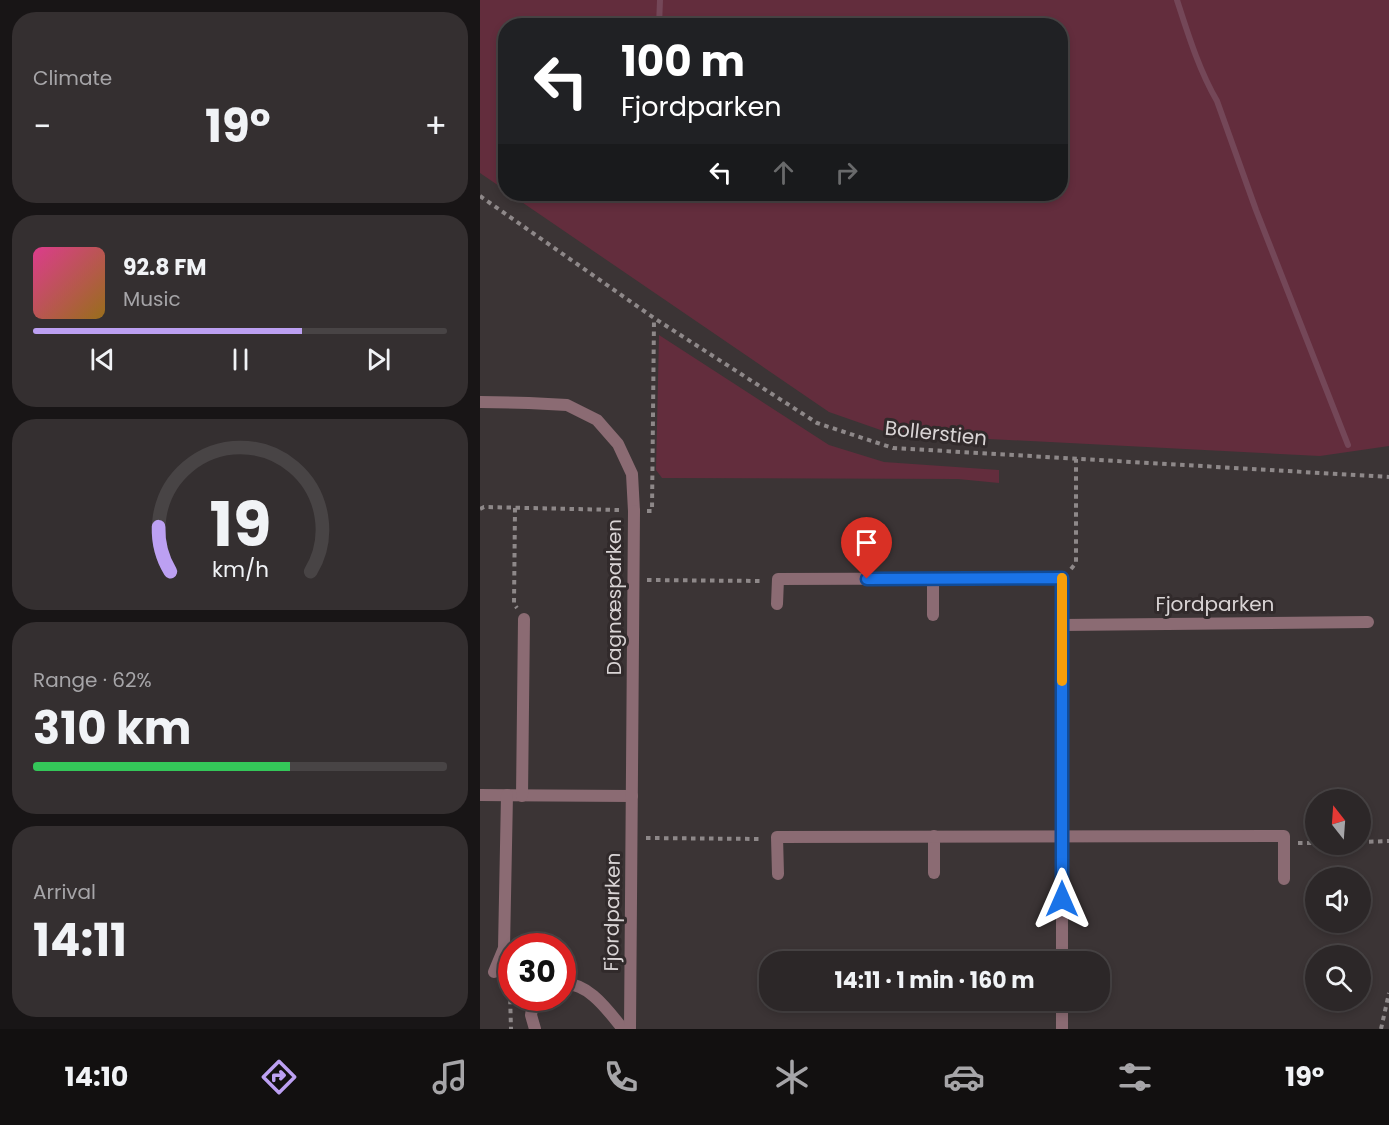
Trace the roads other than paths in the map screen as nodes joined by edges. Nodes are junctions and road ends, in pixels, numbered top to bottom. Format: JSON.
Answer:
{"nodes":[{"id":1,"x":480,"y":402,"type":"edge"},
{"id":2,"x":933,"y":579,"type":"junction"},
{"id":3,"x":777,"y":604,"type":"dead end"},
{"id":4,"x":933,"y":615,"type":"dead end"},
{"id":5,"x":524,"y":619,"type":"road end"},
{"id":6,"x":1368,"y":622,"type":"dead end"},
{"id":7,"x":1062,"y":625,"type":"junction"},
{"id":8,"x":480,"y":795,"type":"edge"},
{"id":9,"x":507,"y":795,"type":"junction"},
{"id":10,"x":522,"y":796,"type":"junction"},
{"id":11,"x":632,"y":796,"type":"junction"},
{"id":12,"x":934,"y":836,"type":"junction"},
{"id":13,"x":1062,"y":836,"type":"junction"},
{"id":14,"x":934,"y":873,"type":"dead end"},
{"id":15,"x":778,"y":874,"type":"dead end"},
{"id":16,"x":1284,"y":879,"type":"dead end"},
{"id":17,"x":1062,"y":951,"type":"edge"},
{"id":18,"x":494,"y":972,"type":"road end"},
{"id":19,"x":576,"y":986,"type":"edge"},
{"id":20,"x":532,"y":1011,"type":"edge"},
{"id":21,"x":1062,"y":1011,"type":"edge"},
{"id":22,"x":535,"y":1029,"type":"edge"},
{"id":23,"x":623,"y":1029,"type":"edge"},
{"id":24,"x":630,"y":1029,"type":"edge"},
{"id":25,"x":1062,"y":1029,"type":"edge"}],
"edges":[{"from":1,"to":11,"type":"street","name":"Dagnæsparken"},
{"from":2,"to":3,"type":"street"},
{"from":2,"to":4,"type":"street"},
{"from":2,"to":7,"type":"street"},
{"from":5,"to":10,"type":"street"},
{"from":6,"to":7,"type":"street","name":"Fjordparken"},
{"from":7,"to":13,"type":"street"},
{"from":8,"to":9,"type":"street"},
{"from":9,"to":10,"type":"street"},
{"from":9,"to":18,"type":"street"},
{"from":10,"to":11,"type":"street"},
{"from":11,"to":24,"type":"street","name":"Fjordparken"},
{"from":12,"to":13,"type":"street"},
{"from":12,"to":14,"type":"street"},
{"from":12,"to":15,"type":"street"},
{"from":13,"to":16,"type":"street"},
{"from":13,"to":17,"type":"street"},
{"from":19,"to":23,"type":"street"},
{"from":20,"to":22,"type":"street"},
{"from":21,"to":25,"type":"street"}]}
